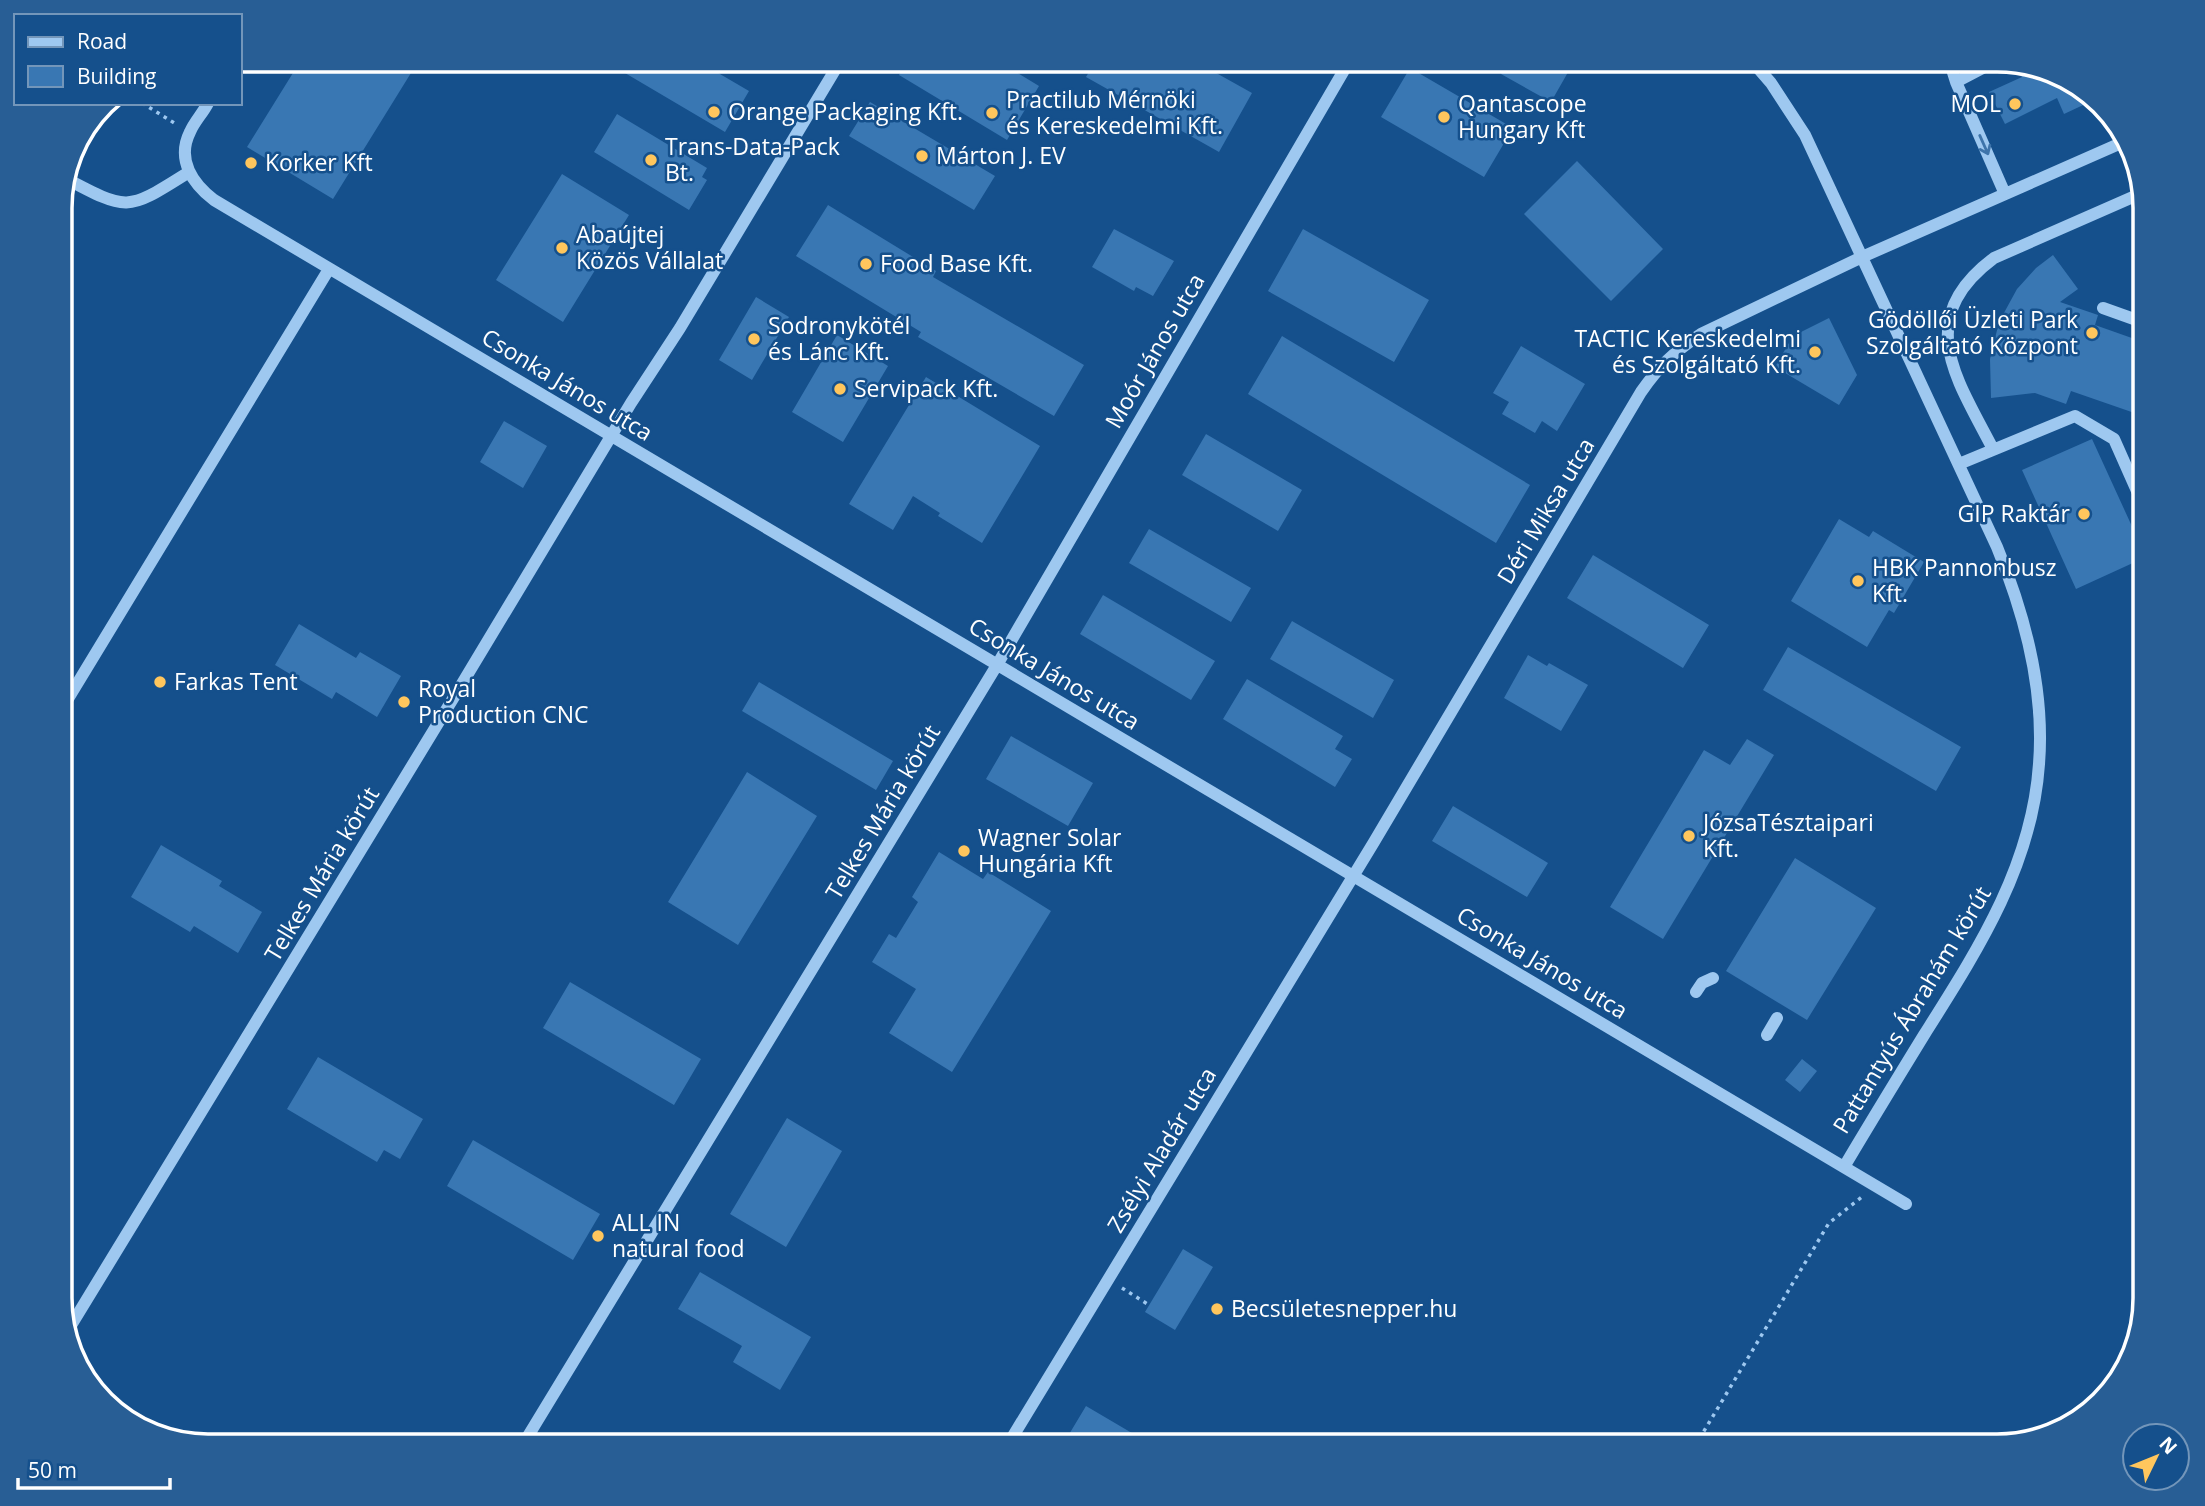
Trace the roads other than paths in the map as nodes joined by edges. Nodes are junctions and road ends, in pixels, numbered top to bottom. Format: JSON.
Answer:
{"nodes":[{"id":1,"x":834,"y":72,"type":"edge"},
{"id":2,"x":1343,"y":72,"type":"edge"},
{"id":3,"x":1761,"y":72,"type":"edge"},
{"id":4,"x":1953,"y":72,"type":"edge"},
{"id":5,"x":1975,"y":72,"type":"edge"},
{"id":6,"x":1956,"y":82,"type":"junction"},
{"id":7,"x":207,"y":105,"type":"edge"},
{"id":8,"x":2117,"y":145,"type":"edge"},
{"id":9,"x":189,"y":172,"type":"junction"},
{"id":10,"x":74,"y":183,"type":"edge"},
{"id":11,"x":2006,"y":194,"type":"junction"},
{"id":12,"x":2132,"y":197,"type":"edge"},
{"id":13,"x":1862,"y":257,"type":"junction"},
{"id":14,"x":328,"y":269,"type":"junction"},
{"id":15,"x":2102,"y":308,"type":"dead end"},
{"id":16,"x":2133,"y":319,"type":"edge"},
{"id":17,"x":611,"y":436,"type":"junction"},
{"id":18,"x":1993,"y":449,"type":"junction"},
{"id":19,"x":1959,"y":464,"type":"junction"},
{"id":20,"x":2133,"y":481,"type":"edge"},
{"id":21,"x":997,"y":665,"type":"junction"},
{"id":22,"x":72,"y":692,"type":"edge"},
{"id":23,"x":1353,"y":876,"type":"junction"},
{"id":24,"x":1713,"y":978,"type":"dead end"},
{"id":25,"x":1696,"y":992,"type":"dead end"},
{"id":26,"x":1777,"y":1018,"type":"dead end"},
{"id":27,"x":1767,"y":1035,"type":"dead end"},
{"id":28,"x":1844,"y":1167,"type":"junction"},
{"id":29,"x":1906,"y":1204,"type":"dead end"},
{"id":30,"x":74,"y":1321,"type":"edge"},
{"id":31,"x":530,"y":1434,"type":"edge"},
{"id":32,"x":1015,"y":1434,"type":"edge"}],
"edges":[{"from":1,"to":17,"type":"street","name":"Telkes Mária körút"},
{"from":2,"to":21,"type":"street","name":"Moór János utca"},
{"from":3,"to":13,"type":"street","name":"Pattantyús Ábrahám körút"},
{"from":4,"to":6,"type":"street"},
{"from":5,"to":6,"type":"street"},
{"from":6,"to":11,"type":"street","one_way":true},
{"from":7,"to":9,"type":"street"},
{"from":8,"to":11,"type":"street","name":"Déri Miksa utca"},
{"from":9,"to":10,"type":"street"},
{"from":9,"to":14,"type":"street","name":"Csonka János utca"},
{"from":11,"to":13,"type":"street","name":"Déri Miksa utca"},
{"from":12,"to":18,"type":"street"},
{"from":13,"to":19,"type":"street","name":"Pattantyús Ábrahám körút"},
{"from":13,"to":23,"type":"street","name":"Déri Miksa utca"},
{"from":14,"to":17,"type":"street","name":"Csonka János utca"},
{"from":14,"to":22,"type":"street"},
{"from":15,"to":16,"type":"street"},
{"from":17,"to":21,"type":"street","name":"Csonka János utca"},
{"from":17,"to":30,"type":"street","name":"Telkes Mária körút"},
{"from":18,"to":19,"type":"street"},
{"from":18,"to":20,"type":"street"},
{"from":19,"to":28,"type":"street","name":"Pattantyús Ábrahám körút"},
{"from":21,"to":23,"type":"street","name":"Csonka János utca"},
{"from":21,"to":31,"type":"street","name":"Telkes Mária körút"},
{"from":23,"to":28,"type":"street","name":"Csonka János utca"},
{"from":23,"to":32,"type":"street","name":"Zsélyi Aladár utca"},
{"from":24,"to":25,"type":"street"},
{"from":26,"to":27,"type":"street"},
{"from":28,"to":29,"type":"street","name":"Csonka János utca"}]}
